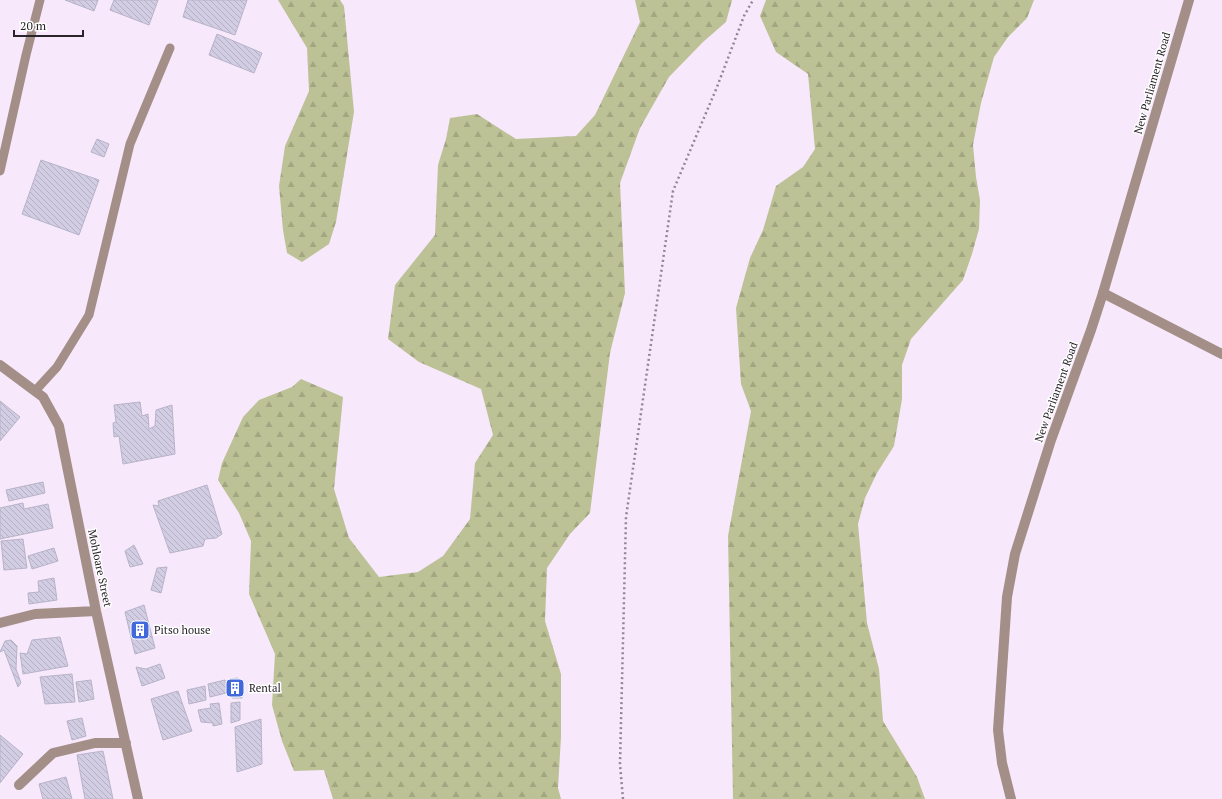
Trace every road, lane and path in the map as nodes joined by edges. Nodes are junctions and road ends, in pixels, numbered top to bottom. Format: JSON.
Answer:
{"nodes":[{"id":1,"x":40,"y":0,"type":"edge"},
{"id":2,"x":753,"y":0,"type":"edge"},
{"id":3,"x":1189,"y":0,"type":"edge"},
{"id":4,"x":170,"y":48,"type":"dead end"},
{"id":5,"x":0,"y":171,"type":"edge"},
{"id":6,"x":1103,"y":293,"type":"junction"},
{"id":7,"x":1222,"y":354,"type":"edge"},
{"id":8,"x":0,"y":366,"type":"edge"},
{"id":9,"x":35,"y":391,"type":"junction"},
{"id":10,"x":96,"y":611,"type":"junction"},
{"id":11,"x":0,"y":623,"type":"edge"},
{"id":12,"x":126,"y":744,"type":"junction"},
{"id":13,"x":19,"y":785,"type":"dead end"},
{"id":14,"x":138,"y":799,"type":"edge"},
{"id":15,"x":623,"y":799,"type":"edge"},
{"id":16,"x":1011,"y":799,"type":"edge"}],
"edges":[{"from":1,"to":5,"type":"lane"},
{"from":2,"to":15,"type":"path"},
{"from":3,"to":6,"type":"street","name":"New Parliament Road"},
{"from":4,"to":9,"type":"lane"},
{"from":6,"to":7,"type":"street"},
{"from":6,"to":16,"type":"street","name":"New Parliament Road"},
{"from":8,"to":9,"type":"street","name":"Mohloare Street"},
{"from":9,"to":10,"type":"street","name":"Mohloare Street"},
{"from":10,"to":11,"type":"street"},
{"from":10,"to":12,"type":"street","name":"Mohloare Street"},
{"from":12,"to":13,"type":"street"},
{"from":12,"to":14,"type":"street","name":"Mohloare Street"}]}
